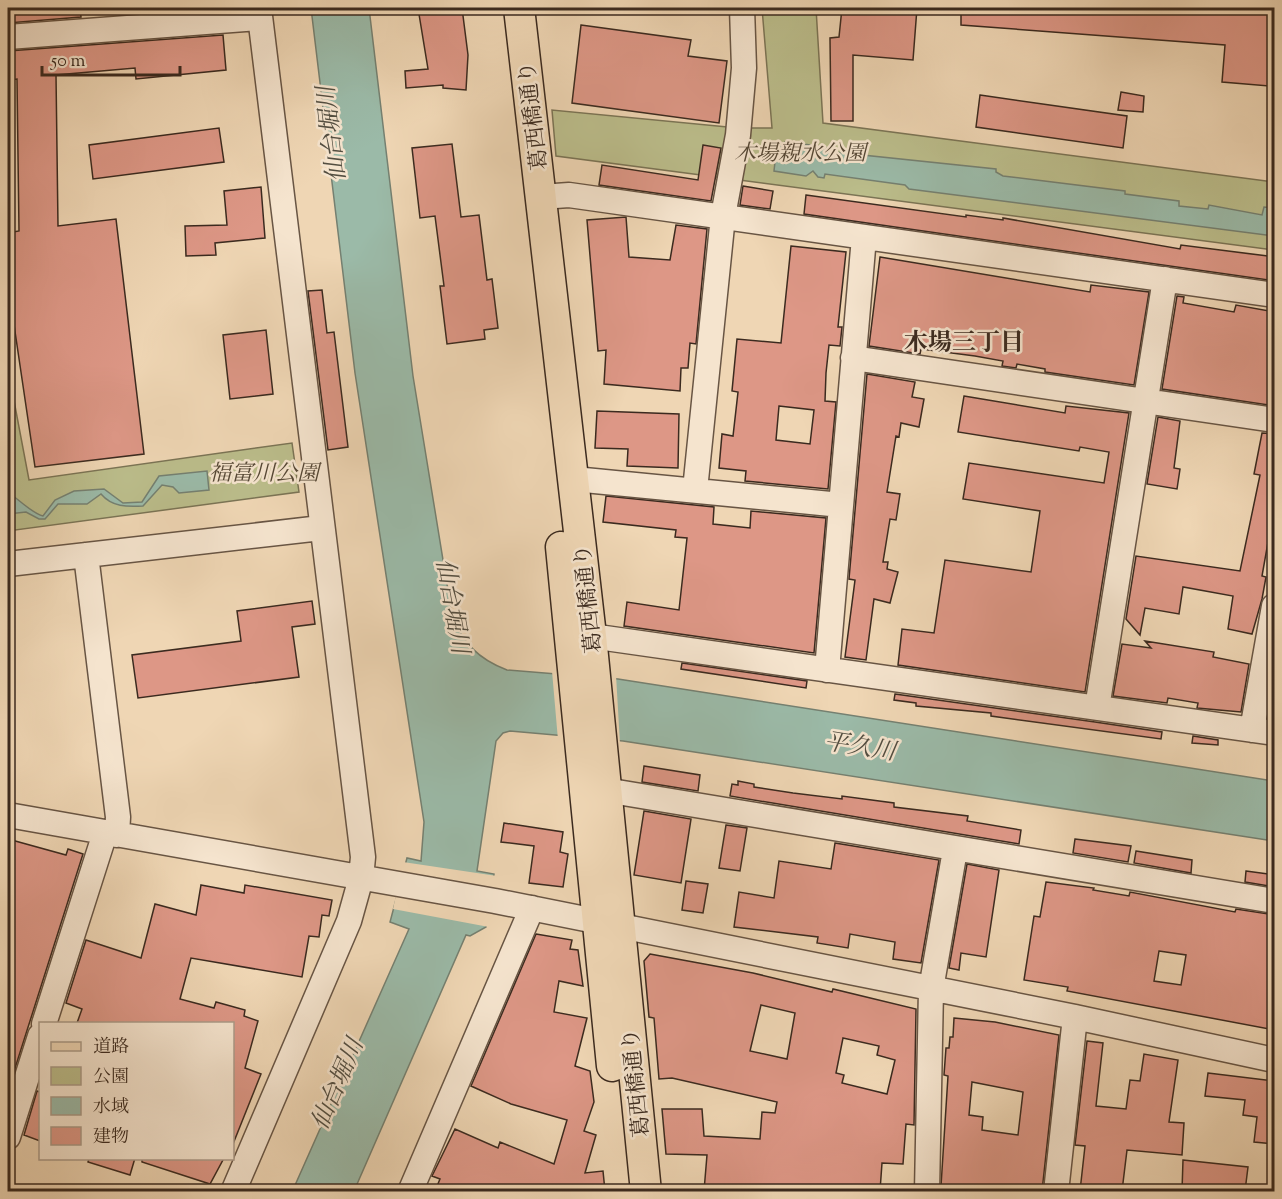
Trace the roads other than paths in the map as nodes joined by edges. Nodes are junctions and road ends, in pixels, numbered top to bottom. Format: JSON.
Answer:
{"nodes":[{"id":1,"x":499,"y":8,"type":"edge"},
{"id":2,"x":519,"y":8,"type":"edge"},
{"id":3,"x":742,"y":8,"type":"edge"},
{"id":4,"x":259,"y":13,"type":"edge"},
{"id":5,"x":8,"y":37,"type":"edge"},
{"id":6,"x":541,"y":197,"type":"junction"},
{"id":7,"x":723,"y":216,"type":"junction"},
{"id":8,"x":864,"y":237,"type":"junction"},
{"id":9,"x":1165,"y":279,"type":"junction"},
{"id":10,"x":1275,"y":295,"type":"edge"},
{"id":11,"x":853,"y":358,"type":"junction"},
{"id":12,"x":1146,"y":399,"type":"junction"},
{"id":13,"x":1275,"y":420,"type":"edge"},
{"id":14,"x":574,"y":479,"type":"junction"},
{"id":15,"x":695,"y":490,"type":"junction"},
{"id":16,"x":841,"y":505,"type":"junction"},
{"id":17,"x":321,"y":528,"type":"junction"},
{"id":18,"x":86,"y":555,"type":"junction"},
{"id":19,"x":8,"y":564,"type":"edge"},
{"id":20,"x":1275,"y":606,"type":"edge"},
{"id":21,"x":585,"y":654,"type":"junction"},
{"id":22,"x":827,"y":669,"type":"junction"},
{"id":23,"x":1097,"y":708,"type":"junction"},
{"id":24,"x":1263,"y":731,"type":"edge"},
{"id":25,"x":591,"y":755,"type":"junction"},
{"id":26,"x":605,"y":790,"type":"junction"},
{"id":27,"x":8,"y":816,"type":"edge"},
{"id":28,"x":111,"y":834,"type":"junction"},
{"id":29,"x":955,"y":850,"type":"junction"},
{"id":30,"x":361,"y":878,"type":"junction"},
{"id":31,"x":1275,"y":901,"type":"edge"},
{"id":32,"x":532,"y":908,"type":"junction"},
{"id":33,"x":608,"y":924,"type":"junction"},
{"id":34,"x":931,"y":989,"type":"junction"},
{"id":35,"x":1075,"y":1017,"type":"junction"},
{"id":36,"x":44,"y":1022,"type":"edge"},
{"id":37,"x":39,"y":1039,"type":"edge"},
{"id":38,"x":1275,"y":1060,"type":"edge"},
{"id":39,"x":8,"y":1137,"type":"edge"},
{"id":40,"x":233,"y":1191,"type":"edge"},
{"id":41,"x":410,"y":1191,"type":"edge"},
{"id":42,"x":625,"y":1191,"type":"edge"},
{"id":43,"x":646,"y":1191,"type":"edge"},
{"id":44,"x":927,"y":1191,"type":"edge"},
{"id":45,"x":1056,"y":1191,"type":"edge"}],
"edges":[{"from":1,"to":21,"type":"main road","name":"葛西橋通り"},
{"from":2,"to":6,"type":"main road","name":"葛西橋通り"},
{"from":3,"to":7,"type":"street"},
{"from":4,"to":5,"type":"street"},
{"from":4,"to":17,"type":"street"},
{"from":6,"to":7,"type":"street"},
{"from":6,"to":14,"type":"main road","name":"葛西橋通り"},
{"from":7,"to":8,"type":"street"},
{"from":7,"to":15,"type":"street"},
{"from":8,"to":9,"type":"street"},
{"from":8,"to":11,"type":"street"},
{"from":9,"to":10,"type":"street"},
{"from":9,"to":12,"type":"street"},
{"from":11,"to":12,"type":"street"},
{"from":11,"to":16,"type":"street"},
{"from":12,"to":13,"type":"street"},
{"from":12,"to":23,"type":"street"},
{"from":14,"to":15,"type":"street"},
{"from":14,"to":21,"type":"main road","name":"葛西橋通り"},
{"from":15,"to":16,"type":"street"},
{"from":16,"to":22,"type":"street"},
{"from":17,"to":18,"type":"street"},
{"from":17,"to":30,"type":"street"},
{"from":18,"to":19,"type":"street"},
{"from":18,"to":28,"type":"street"},
{"from":20,"to":24,"type":"street"},
{"from":21,"to":22,"type":"street"},
{"from":21,"to":25,"type":"main road","name":"葛西橋通り"},
{"from":22,"to":23,"type":"street"},
{"from":23,"to":24,"type":"street"},
{"from":25,"to":26,"type":"main road","name":"葛西橋通り"},
{"from":25,"to":33,"type":"main road","name":"葛西橋通り"},
{"from":26,"to":29,"type":"street"},
{"from":26,"to":33,"type":"main road","name":"葛西橋通り"},
{"from":27,"to":28,"type":"street"},
{"from":28,"to":30,"type":"street"},
{"from":28,"to":36,"type":"street"},
{"from":29,"to":31,"type":"street"},
{"from":29,"to":34,"type":"street"},
{"from":30,"to":32,"type":"street"},
{"from":30,"to":40,"type":"street"},
{"from":32,"to":33,"type":"street"},
{"from":32,"to":41,"type":"street"},
{"from":33,"to":34,"type":"street"},
{"from":33,"to":42,"type":"main road","name":"葛西橋通り"},
{"from":33,"to":43,"type":"main road","name":"葛西橋通り"},
{"from":34,"to":35,"type":"street"},
{"from":34,"to":44,"type":"street"},
{"from":35,"to":38,"type":"street"},
{"from":35,"to":45,"type":"street"},
{"from":37,"to":39,"type":"street"}]}
